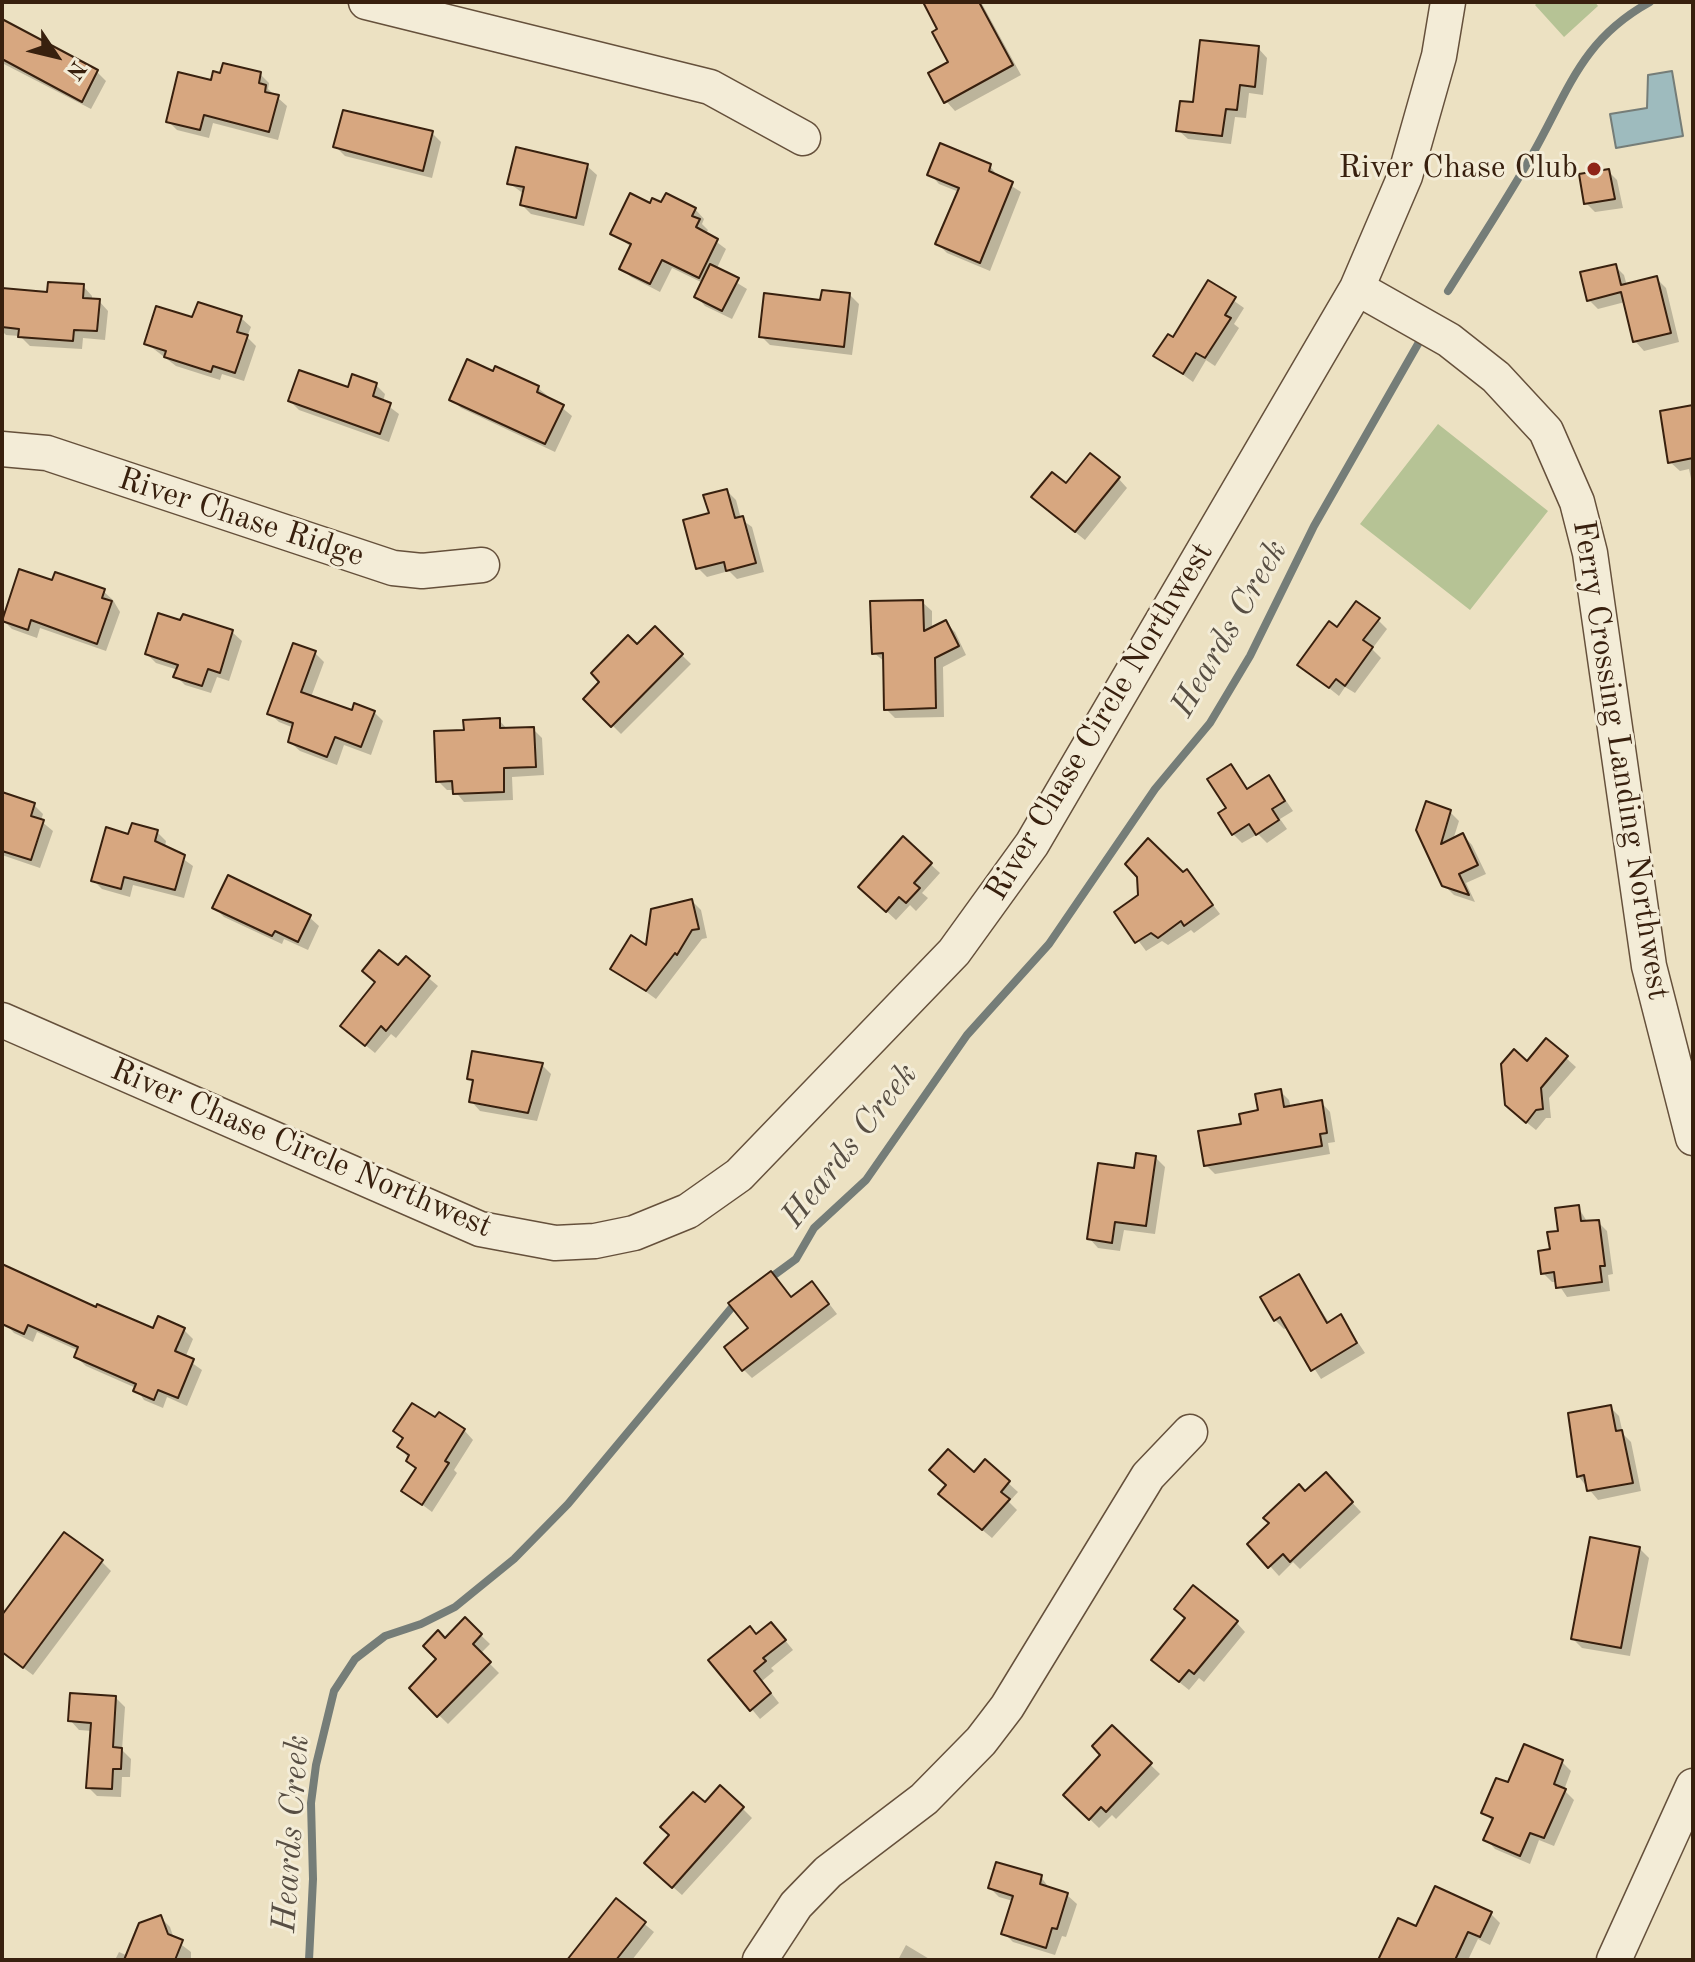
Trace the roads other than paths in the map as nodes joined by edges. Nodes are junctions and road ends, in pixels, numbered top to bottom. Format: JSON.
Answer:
{"nodes":[{"id":1,"x":366,"y":2,"type":"edge"},
{"id":2,"x":1448,"y":2,"type":"edge"},
{"id":3,"x":803,"y":138,"type":"dead end"},
{"id":4,"x":1357,"y":288,"type":"junction"},
{"id":5,"x":2,"y":449,"type":"edge"},
{"id":6,"x":482,"y":565,"type":"dead end"},
{"id":7,"x":2,"y":1020,"type":"edge"},
{"id":8,"x":1693,"y":1138,"type":"edge"},
{"id":9,"x":1190,"y":1432,"type":"dead end"},
{"id":10,"x":1693,"y":1786,"type":"edge"},
{"id":11,"x":760,"y":1960,"type":"edge"},
{"id":12,"x":1614,"y":1960,"type":"edge"}],
"edges":[{"from":1,"to":3,"type":"street"},
{"from":2,"to":4,"type":"street","name":"River Chase Circle Northwest"},
{"from":4,"to":7,"type":"street","name":"River Chase Circle Northwest"},
{"from":4,"to":8,"type":"street","name":"Ferry Crossing Landing Northwest"},
{"from":5,"to":6,"type":"street","name":"River Chase Ridge"},
{"from":9,"to":11,"type":"street"},
{"from":10,"to":12,"type":"street"}]}
